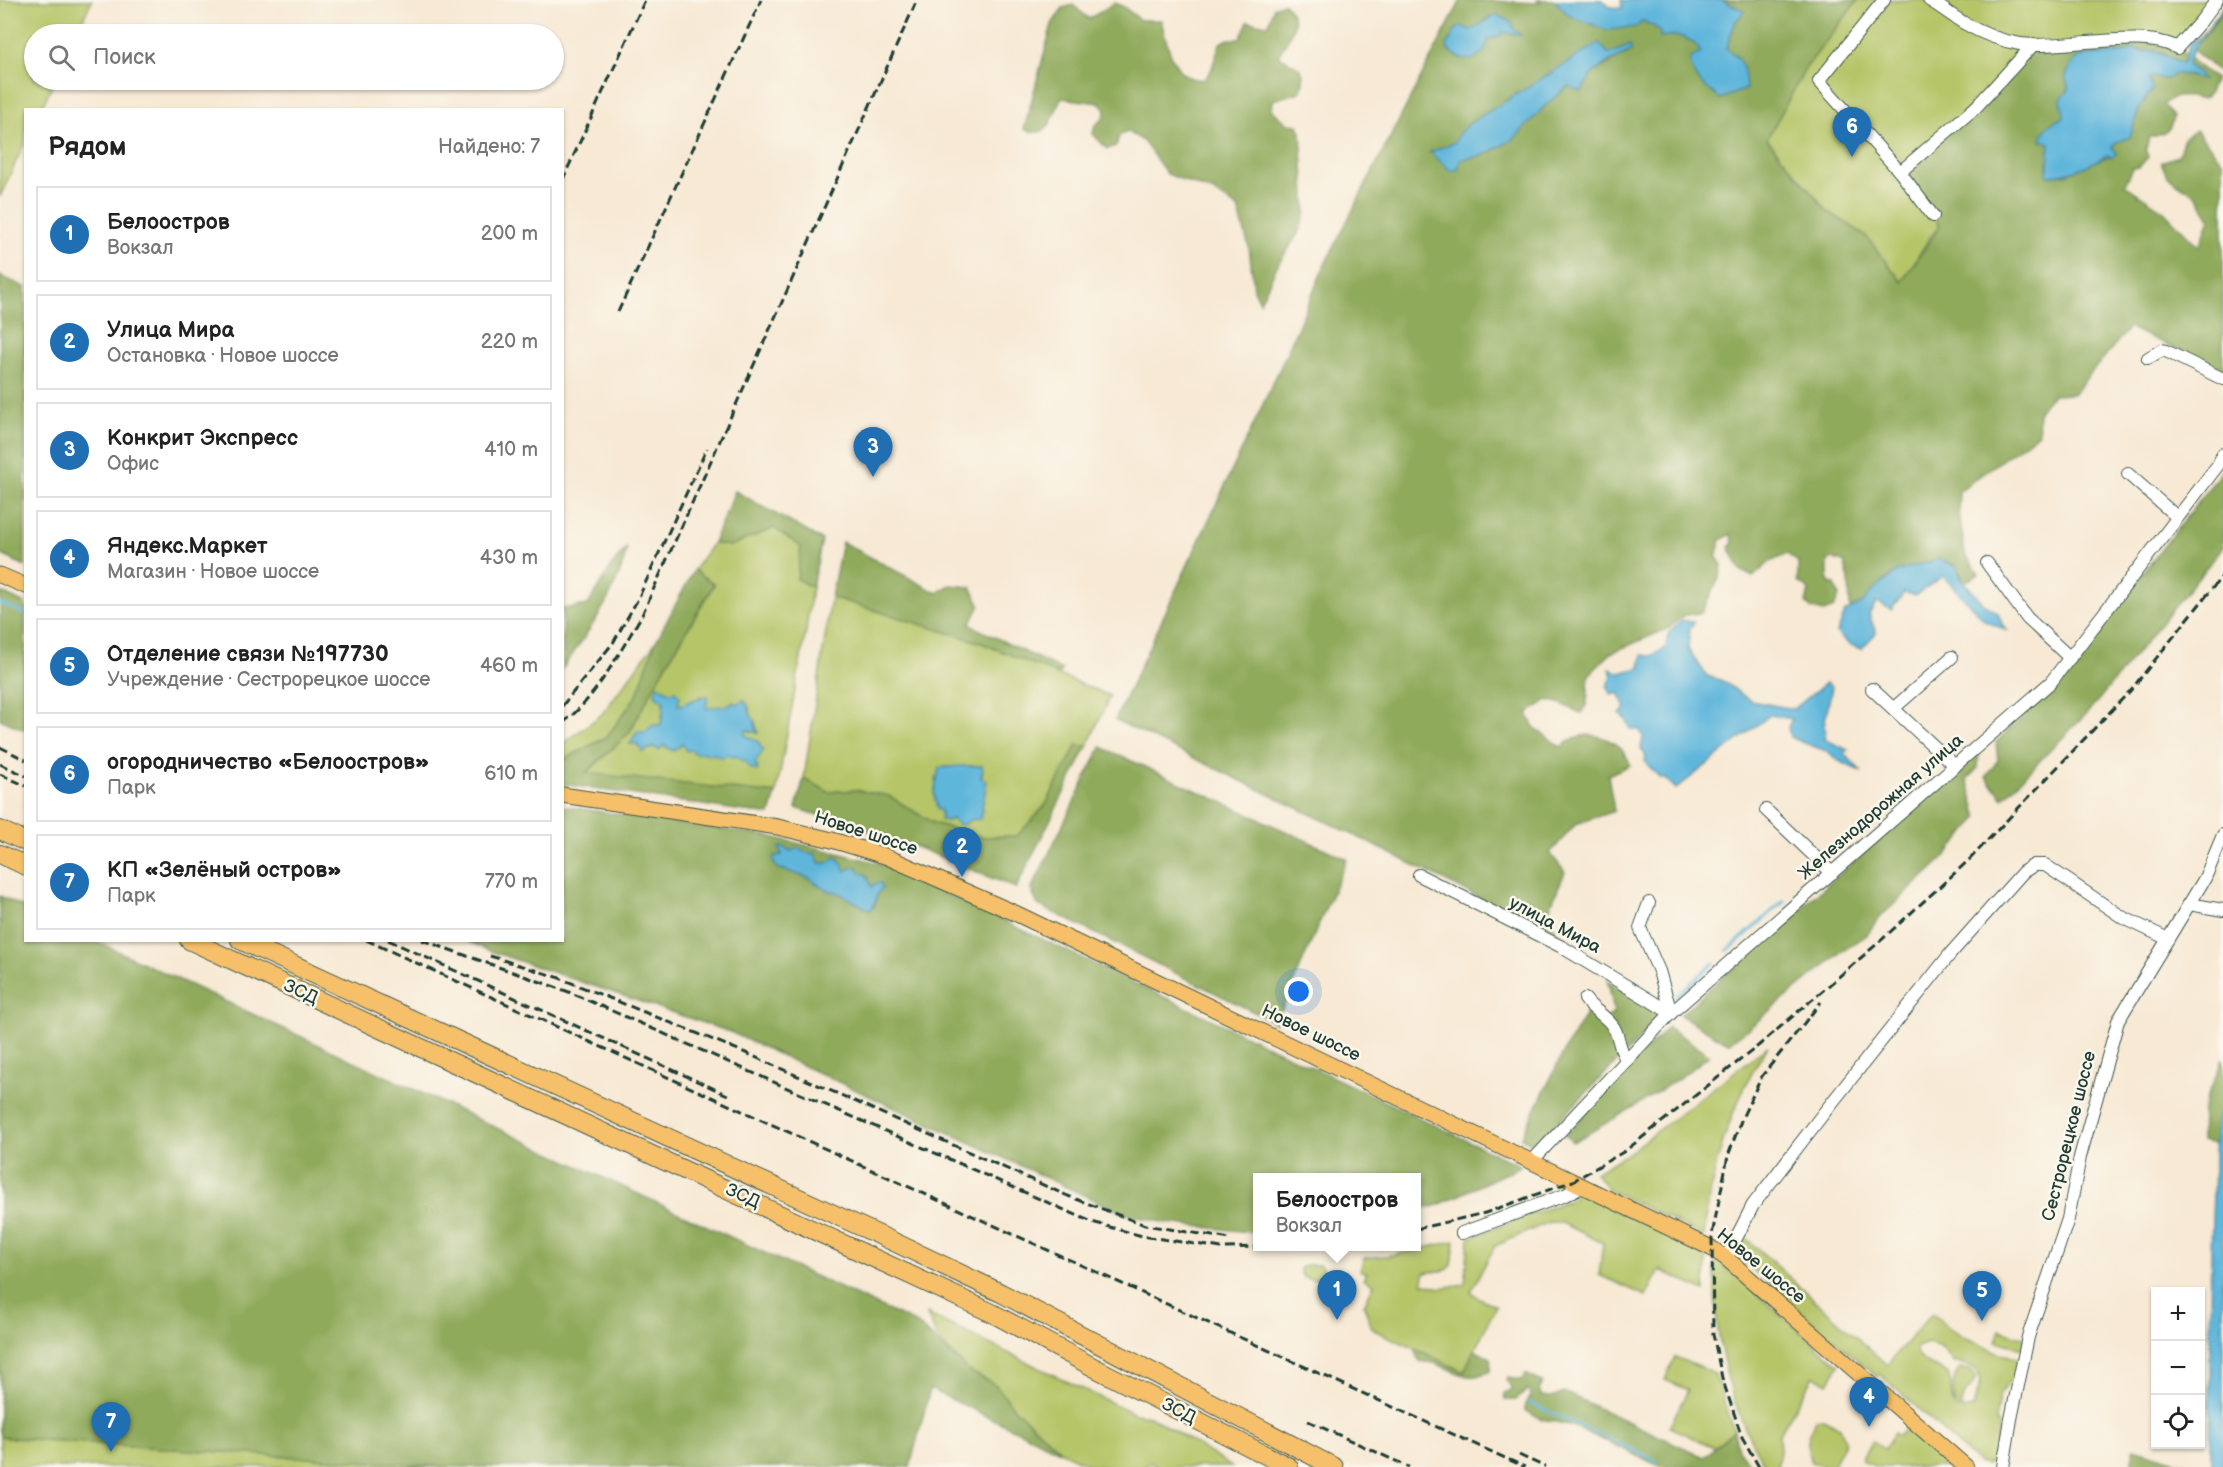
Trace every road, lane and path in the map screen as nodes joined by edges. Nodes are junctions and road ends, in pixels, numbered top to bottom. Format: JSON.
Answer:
{"nodes":[{"id":1,"x":1884,"y":0,"type":"edge"},
{"id":2,"x":1929,"y":0,"type":"edge"},
{"id":3,"x":2217,"y":0,"type":"edge"},
{"id":4,"x":2034,"y":44,"type":"junction"},
{"id":5,"x":1900,"y":172,"type":"junction"},
{"id":6,"x":1933,"y":216,"type":"dead end"},
{"id":7,"x":2148,"y":358,"type":"dead end"},
{"id":8,"x":2223,"y":379,"type":"edge"},
{"id":9,"x":2223,"y":454,"type":"edge"},
{"id":10,"x":2128,"y":474,"type":"dead end"},
{"id":11,"x":2177,"y":518,"type":"junction"},
{"id":12,"x":1987,"y":563,"type":"dead end"},
{"id":13,"x":0,"y":574,"type":"edge"},
{"id":14,"x":24,"y":585,"type":"edge"},
{"id":15,"x":1952,"y":657,"type":"dead end"},
{"id":16,"x":2070,"y":658,"type":"junction"},
{"id":17,"x":1872,"y":689,"type":"dead end"},
{"id":18,"x":1894,"y":708,"type":"junction"},
{"id":19,"x":1955,"y":766,"type":"junction"},
{"id":20,"x":564,"y":795,"type":"edge"},
{"id":21,"x":1766,"y":810,"type":"dead end"},
{"id":22,"x":0,"y":830,"type":"edge"},
{"id":23,"x":2223,"y":834,"type":"edge"},
{"id":24,"x":24,"y":841,"type":"edge"},
{"id":25,"x":0,"y":854,"type":"edge"},
{"id":26,"x":24,"y":865,"type":"edge"},
{"id":27,"x":1832,"y":873,"type":"junction"},
{"id":28,"x":1419,"y":875,"type":"dead end"},
{"id":29,"x":1649,"y":903,"type":"dead end"},
{"id":30,"x":2189,"y":904,"type":"junction"},
{"id":31,"x":2223,"y":910,"type":"edge"},
{"id":32,"x":2168,"y":939,"type":"junction"},
{"id":33,"x":193,"y":942,"type":"edge"},
{"id":34,"x":244,"y":942,"type":"edge"},
{"id":35,"x":1585,"y":999,"type":"dead end"},
{"id":36,"x":1671,"y":1013,"type":"junction"},
{"id":37,"x":1628,"y":1060,"type":"junction"},
{"id":38,"x":1533,"y":1160,"type":"junction"},
{"id":39,"x":1582,"y":1186,"type":"junction"},
{"id":40,"x":1462,"y":1233,"type":"dead end"},
{"id":41,"x":1726,"y":1258,"type":"junction"},
{"id":42,"x":1289,"y":1467,"type":"edge"},
{"id":43,"x":1334,"y":1467,"type":"edge"},
{"id":44,"x":1966,"y":1467,"type":"edge"},
{"id":45,"x":2003,"y":1467,"type":"edge"}],
"edges":[{"from":1,"to":5,"type":"street"},
{"from":2,"to":4,"type":"street"},
{"from":3,"to":4,"type":"street"},
{"from":4,"to":5,"type":"street"},
{"from":5,"to":6,"type":"street"},
{"from":7,"to":8,"type":"street"},
{"from":9,"to":11,"type":"street","name":"Железнодорожная улица"},
{"from":10,"to":11,"type":"street"},
{"from":11,"to":16,"type":"street","name":"Железнодорожная улица"},
{"from":12,"to":16,"type":"street"},
{"from":13,"to":14,"type":"main road"},
{"from":15,"to":18,"type":"street"},
{"from":16,"to":19,"type":"street","name":"Железнодорожная улица"},
{"from":17,"to":18,"type":"street"},
{"from":18,"to":19,"type":"street"},
{"from":19,"to":27,"type":"street","name":"Железнодорожная улица"},
{"from":20,"to":38,"type":"main road","name":"Новое шоссе"},
{"from":21,"to":27,"type":"street"},
{"from":22,"to":24,"type":"highway"},
{"from":23,"to":30,"type":"street","name":"Сестрорецкое шоссе"},
{"from":25,"to":26,"type":"highway"},
{"from":27,"to":36,"type":"street","name":"Железнодорожная улица"},
{"from":28,"to":36,"type":"street","name":"улица Мира"},
{"from":29,"to":36,"type":"street"},
{"from":30,"to":31,"type":"street"},
{"from":30,"to":32,"type":"street","name":"Сестрорецкое шоссе"},
{"from":32,"to":41,"type":"street"},
{"from":32,"to":45,"type":"street","name":"Сестрорецкое шоссе"},
{"from":33,"to":42,"type":"highway","name":"ЗСД"},
{"from":34,"to":43,"type":"highway","name":"ЗСД"},
{"from":35,"to":37,"type":"street"},
{"from":36,"to":37,"type":"street","name":"Железнодорожная улица"},
{"from":37,"to":38,"type":"street","name":"Железнодорожная улица"},
{"from":38,"to":39,"type":"main road","name":"Новое шоссе"},
{"from":39,"to":40,"type":"street"},
{"from":39,"to":41,"type":"main road","name":"Новое шоссе"},
{"from":41,"to":44,"type":"main road","name":"Новое шоссе"}]}
